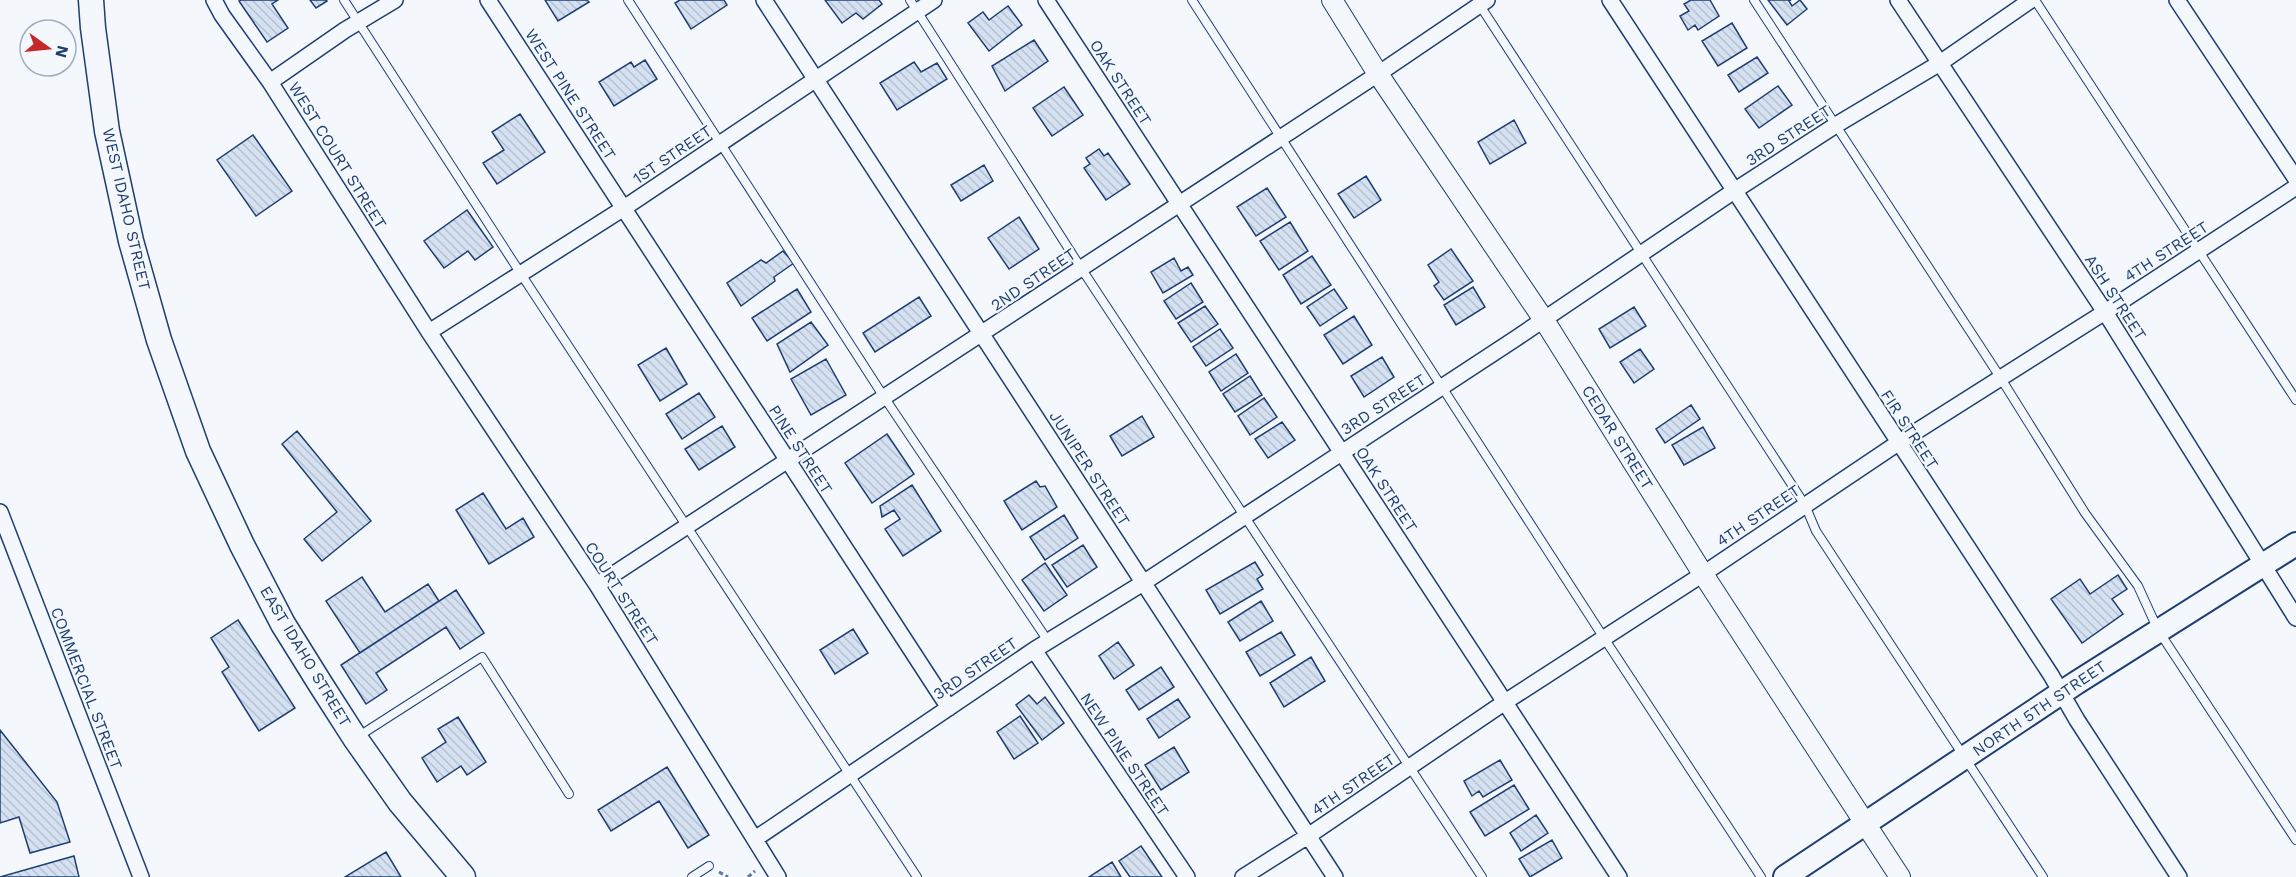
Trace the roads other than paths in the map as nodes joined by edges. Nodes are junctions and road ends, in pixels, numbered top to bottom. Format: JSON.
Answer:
{"nodes":[{"id":1,"x":91,"y":0,"type":"edge"},
{"id":2,"x":214,"y":0,"type":"edge"},
{"id":3,"x":344,"y":0,"type":"edge"},
{"id":4,"x":394,"y":0,"type":"edge"},
{"id":5,"x":488,"y":0,"type":"edge"},
{"id":6,"x":628,"y":0,"type":"edge"},
{"id":7,"x":764,"y":0,"type":"edge"},
{"id":8,"x":934,"y":0,"type":"edge"},
{"id":9,"x":1046,"y":0,"type":"edge"},
{"id":10,"x":1192,"y":0,"type":"edge"},
{"id":11,"x":1332,"y":0,"type":"edge"},
{"id":12,"x":1610,"y":0,"type":"edge"},
{"id":13,"x":1754,"y":0,"type":"edge"},
{"id":14,"x":1898,"y":0,"type":"edge"},
{"id":15,"x":2031,"y":0,"type":"edge"},
{"id":16,"x":2035,"y":0,"type":"edge"},
{"id":17,"x":2177,"y":0,"type":"edge"},
{"id":18,"x":1481,"y":2,"type":"edge"},
{"id":19,"x":913,"y":5,"type":"edge"},
{"id":20,"x":358,"y":22,"type":"junction"},
{"id":21,"x":1940,"y":63,"type":"junction"},
{"id":22,"x":1378,"y":74,"type":"junction"},
{"id":23,"x":814,"y":78,"type":"junction"},
{"id":24,"x":270,"y":82,"type":"junction"},
{"id":25,"x":1836,"y":125,"type":"junction"},
{"id":26,"x":1280,"y":137,"type":"junction"},
{"id":27,"x":720,"y":143,"type":"junction"},
{"id":28,"x":2296,"y":179,"type":"edge"},
{"id":29,"x":2296,"y":187,"type":"edge"},
{"id":30,"x":1734,"y":191,"type":"junction"},
{"id":31,"x":1179,"y":203,"type":"junction"},
{"id":32,"x":624,"y":208,"type":"junction"},
{"id":33,"x":2199,"y":251,"type":"junction"},
{"id":34,"x":1641,"y":254,"type":"junction"},
{"id":35,"x":1081,"y":268,"type":"junction"},
{"id":36,"x":521,"y":274,"type":"junction"},
{"id":37,"x":2105,"y":312,"type":"junction"},
{"id":38,"x":1544,"y":320,"type":"junction"},
{"id":39,"x":429,"y":332,"type":"junction"},
{"id":40,"x":981,"y":334,"type":"junction"},
{"id":41,"x":2000,"y":377,"type":"junction"},
{"id":42,"x":1443,"y":387,"type":"junction"},
{"id":43,"x":884,"y":397,"type":"junction"},
{"id":44,"x":2296,"y":400,"type":"edge"},
{"id":45,"x":185,"y":413,"type":"joint"},
{"id":46,"x":1898,"y":443,"type":"junction"},
{"id":47,"x":1342,"y":453,"type":"junction"},
{"id":48,"x":786,"y":459,"type":"junction"},
{"id":49,"x":1805,"y":506,"type":"junction"},
{"id":50,"x":0,"y":512,"type":"edge"},
{"id":51,"x":1245,"y":517,"type":"junction"},
{"id":52,"x":688,"y":527,"type":"junction"},
{"id":53,"x":2296,"y":544,"type":"edge"},
{"id":54,"x":2263,"y":566,"type":"junction"},
{"id":55,"x":1703,"y":574,"type":"junction"},
{"id":56,"x":1143,"y":583,"type":"junction"},
{"id":57,"x":597,"y":585,"type":"junction"},
{"id":58,"x":2296,"y":618,"type":"edge"},
{"id":59,"x":2158,"y":630,"type":"junction"},
{"id":60,"x":1604,"y":638,"type":"junction"},
{"id":61,"x":1048,"y":641,"type":"junction"},
{"id":62,"x":1034,"y":650,"type":"junction"},
{"id":63,"x":2060,"y":694,"type":"junction"},
{"id":64,"x":1505,"y":702,"type":"junction"},
{"id":65,"x":949,"y":708,"type":"junction"},
{"id":66,"x":355,"y":738,"type":"junction"},
{"id":67,"x":1965,"y":758,"type":"junction"},
{"id":68,"x":1410,"y":766,"type":"junction"},
{"id":69,"x":850,"y":774,"type":"junction"},
{"id":70,"x":570,"y":794,"type":"dead end"},
{"id":71,"x":1866,"y":825,"type":"junction"},
{"id":72,"x":1308,"y":836,"type":"junction"},
{"id":73,"x":755,"y":839,"type":"junction"},
{"id":74,"x":2296,"y":840,"type":"edge"},
{"id":75,"x":709,"y":866,"type":"dead end"},
{"id":76,"x":141,"y":877,"type":"edge"},
{"id":77,"x":463,"y":877,"type":"edge"},
{"id":78,"x":692,"y":877,"type":"edge"},
{"id":79,"x":778,"y":877,"type":"edge"},
{"id":80,"x":917,"y":877,"type":"edge"},
{"id":81,"x":1187,"y":877,"type":"edge"},
{"id":82,"x":1243,"y":877,"type":"edge"},
{"id":83,"x":1335,"y":877,"type":"edge"},
{"id":84,"x":1482,"y":877,"type":"edge"},
{"id":85,"x":1619,"y":877,"type":"edge"},
{"id":86,"x":1761,"y":877,"type":"edge"},
{"id":87,"x":1785,"y":877,"type":"edge"},
{"id":88,"x":1900,"y":877,"type":"edge"},
{"id":89,"x":2043,"y":877,"type":"edge"},
{"id":90,"x":2179,"y":877,"type":"edge"}],
"edges":[{"from":1,"to":45,"type":"main road","name":"WEST IDAHO STREET"},
{"from":2,"to":24,"type":"street","name":"WEST COURT STREET"},
{"from":3,"to":20,"type":"lane"},
{"from":4,"to":20,"type":"street"},
{"from":5,"to":32,"type":"street","name":"WEST PINE STREET"},
{"from":6,"to":27,"type":"lane"},
{"from":7,"to":23,"type":"street","name":"JUNIPER STREET"},
{"from":8,"to":19,"type":"street","name":"1ST STREET"},
{"from":9,"to":31,"type":"street","name":"OAK STREET"},
{"from":10,"to":26,"type":"lane"},
{"from":11,"to":22,"type":"street","name":"CEDAR STREET"},
{"from":12,"to":30,"type":"street","name":"FIR STREET"},
{"from":13,"to":25,"type":"lane"},
{"from":14,"to":21,"type":"street","name":"ASH STREET"},
{"from":15,"to":21,"type":"street","name":"3RD STREET"},
{"from":16,"to":33,"type":"lane"},
{"from":17,"to":28,"type":"street"},
{"from":18,"to":22,"type":"street","name":"2ND STREET"},
{"from":18,"to":34,"type":"lane"},
{"from":19,"to":23,"type":"street","name":"1ST STREET"},
{"from":19,"to":35,"type":"lane"},
{"from":20,"to":24,"type":"street"},
{"from":20,"to":36,"type":"lane"},
{"from":21,"to":25,"type":"street","name":"3RD STREET"},
{"from":21,"to":37,"type":"street","name":"ASH STREET"},
{"from":22,"to":26,"type":"street","name":"2ND STREET"},
{"from":22,"to":38,"type":"street","name":"CEDAR STREET"},
{"from":23,"to":27,"type":"street","name":"1ST STREET"},
{"from":23,"to":40,"type":"street","name":"JUNIPER STREET"},
{"from":24,"to":39,"type":"street","name":"WEST COURT STREET"},
{"from":25,"to":30,"type":"street","name":"3RD STREET"},
{"from":25,"to":41,"type":"lane"},
{"from":26,"to":31,"type":"street","name":"2ND STREET"},
{"from":26,"to":42,"type":"lane"},
{"from":27,"to":32,"type":"street","name":"1ST STREET"},
{"from":27,"to":43,"type":"lane"},
{"from":29,"to":33,"type":"street","name":"4TH STREET"},
{"from":30,"to":34,"type":"street","name":"3RD STREET"},
{"from":30,"to":46,"type":"street","name":"FIR STREET"},
{"from":31,"to":35,"type":"street","name":"2ND STREET"},
{"from":31,"to":47,"type":"street","name":"OAK STREET"},
{"from":32,"to":36,"type":"street","name":"1ST STREET"},
{"from":32,"to":48,"type":"street","name":"PINE STREET"},
{"from":33,"to":37,"type":"street","name":"4TH STREET"},
{"from":33,"to":44,"type":"lane"},
{"from":34,"to":38,"type":"street","name":"3RD STREET"},
{"from":34,"to":49,"type":"lane"},
{"from":35,"to":40,"type":"street","name":"2ND STREET"},
{"from":35,"to":51,"type":"lane"},
{"from":36,"to":39,"type":"street","name":"1ST STREET"},
{"from":36,"to":52,"type":"lane"},
{"from":37,"to":41,"type":"street","name":"4TH STREET"},
{"from":37,"to":54,"type":"street","name":"ASH STREET"},
{"from":38,"to":42,"type":"street","name":"3RD STREET"},
{"from":38,"to":55,"type":"street","name":"CEDAR STREET"},
{"from":39,"to":57,"type":"street","name":"COURT STREET"},
{"from":40,"to":43,"type":"street","name":"2ND STREET"},
{"from":40,"to":56,"type":"street","name":"JUNIPER STREET"},
{"from":41,"to":46,"type":"street","name":"4TH STREET"},
{"from":41,"to":59,"type":"lane"},
{"from":42,"to":47,"type":"street","name":"3RD STREET"},
{"from":42,"to":60,"type":"lane"},
{"from":43,"to":48,"type":"street","name":"2ND STREET"},
{"from":43,"to":61,"type":"lane"},
{"from":45,"to":66,"type":"main road","name":"EAST IDAHO STREET"},
{"from":46,"to":49,"type":"street","name":"4TH STREET"},
{"from":46,"to":63,"type":"street","name":"FIR STREET"},
{"from":47,"to":51,"type":"street","name":"3RD STREET"},
{"from":47,"to":64,"type":"street","name":"OAK STREET"},
{"from":48,"to":52,"type":"street","name":"2ND STREET"},
{"from":48,"to":65,"type":"street","name":"PINE STREET"},
{"from":49,"to":55,"type":"street","name":"4TH STREET"},
{"from":49,"to":67,"type":"lane"},
{"from":50,"to":76,"type":"street","name":"COMMERCIAL STREET"},
{"from":51,"to":56,"type":"street","name":"3RD STREET"},
{"from":51,"to":68,"type":"lane"},
{"from":52,"to":57,"type":"street","name":"2ND STREET"},
{"from":52,"to":69,"type":"lane"},
{"from":53,"to":54,"type":"main road","name":"NORTH 5TH STREET"},
{"from":54,"to":58,"type":"street","name":"ASH STREET"},
{"from":54,"to":59,"type":"main road","name":"NORTH 5TH STREET"},
{"from":55,"to":60,"type":"street","name":"4TH STREET"},
{"from":55,"to":71,"type":"street","name":"CEDAR STREET"},
{"from":56,"to":61,"type":"street","name":"3RD STREET"},
{"from":56,"to":72,"type":"street","name":"JUNIPER STREET"},
{"from":57,"to":73,"type":"street","name":"COURT STREET"},
{"from":59,"to":63,"type":"main road","name":"NORTH 5TH STREET"},
{"from":59,"to":74,"type":"lane"},
{"from":60,"to":64,"type":"street","name":"4TH STREET"},
{"from":60,"to":86,"type":"lane"},
{"from":61,"to":62,"type":"street","name":"3RD STREET"},
{"from":62,"to":65,"type":"street","name":"3RD STREET"},
{"from":62,"to":81,"type":"street","name":"NEW PINE STREET"},
{"from":63,"to":67,"type":"main road","name":"NORTH 5TH STREET"},
{"from":63,"to":90,"type":"street","name":"FIR STREET"},
{"from":64,"to":68,"type":"street","name":"4TH STREET"},
{"from":64,"to":85,"type":"street","name":"OAK STREET"},
{"from":65,"to":69,"type":"street","name":"3RD STREET"},
{"from":66,"to":70,"type":"lane"},
{"from":66,"to":77,"type":"main road","name":"EAST IDAHO STREET"},
{"from":67,"to":71,"type":"main road","name":"NORTH 5TH STREET"},
{"from":67,"to":89,"type":"lane"},
{"from":68,"to":72,"type":"street","name":"4TH STREET"},
{"from":68,"to":84,"type":"lane"},
{"from":69,"to":73,"type":"street","name":"3RD STREET"},
{"from":69,"to":80,"type":"lane"},
{"from":71,"to":87,"type":"main road","name":"NORTH 5TH STREET"},
{"from":71,"to":88,"type":"street","name":"CEDAR STREET"},
{"from":72,"to":82,"type":"street","name":"4TH STREET"},
{"from":72,"to":83,"type":"street","name":"JUNIPER STREET"},
{"from":73,"to":79,"type":"street","name":"COURT STREET"},
{"from":75,"to":78,"type":"lane"}]}
